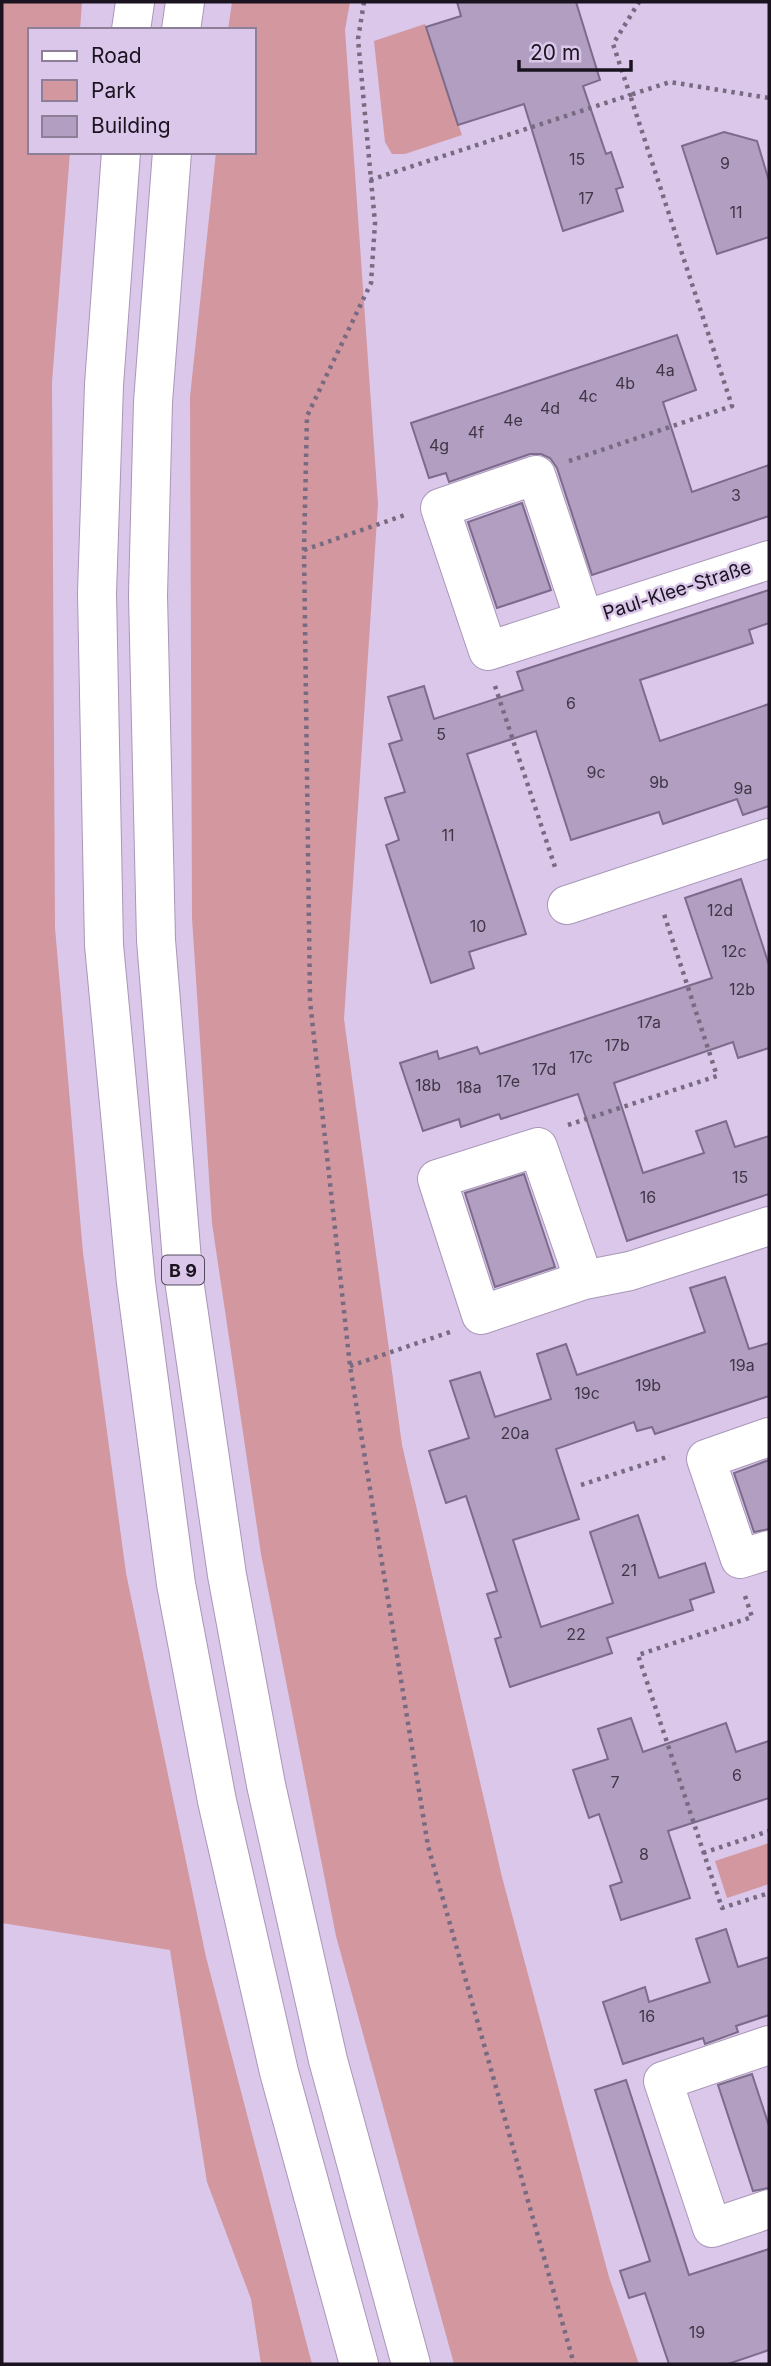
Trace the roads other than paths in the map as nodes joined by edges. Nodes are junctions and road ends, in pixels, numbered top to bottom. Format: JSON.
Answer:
{"nodes":[{"id":1,"x":135,"y":2,"type":"edge"},
{"id":2,"x":185,"y":2,"type":"edge"},
{"id":3,"x":131,"y":28,"type":"edge"},
{"id":4,"x":181,"y":28,"type":"edge"},
{"id":5,"x":121,"y":154,"type":"edge"},
{"id":6,"x":172,"y":154,"type":"edge"},
{"id":7,"x":769,"y":560,"type":"edge"},
{"id":8,"x":584,"y":619,"type":"junction"},
{"id":9,"x":769,"y":838,"type":"edge"},
{"id":10,"x":567,"y":905,"type":"road end"},
{"id":11,"x":769,"y":1226,"type":"edge"},
{"id":12,"x":584,"y":1280,"type":"junction"},
{"id":13,"x":769,"y":1437,"type":"edge"},
{"id":14,"x":755,"y":1554,"type":"edge"},
{"id":15,"x":769,"y":2045,"type":"edge"},
{"id":16,"x":769,"y":2209,"type":"edge"},
{"id":17,"x":359,"y":2364,"type":"edge"},
{"id":18,"x":411,"y":2364,"type":"edge"}],
"edges":[{"from":1,"to":3,"type":"main road"},
{"from":2,"to":4,"type":"main road"},
{"from":5,"to":17,"type":"main road","number":"B 9"},
{"from":6,"to":18,"type":"main road","number":"B 9"},
{"from":7,"to":8,"type":"main road","name":"Paul-Klee-Straße"},
{"from":8,"to":8,"type":"main road","name":"Paul-Klee-Straße"},
{"from":9,"to":10,"type":"main road"},
{"from":11,"to":12,"type":"main road"},
{"from":12,"to":12,"type":"main road"},
{"from":13,"to":14,"type":"main road"},
{"from":15,"to":16,"type":"main road"}]}
